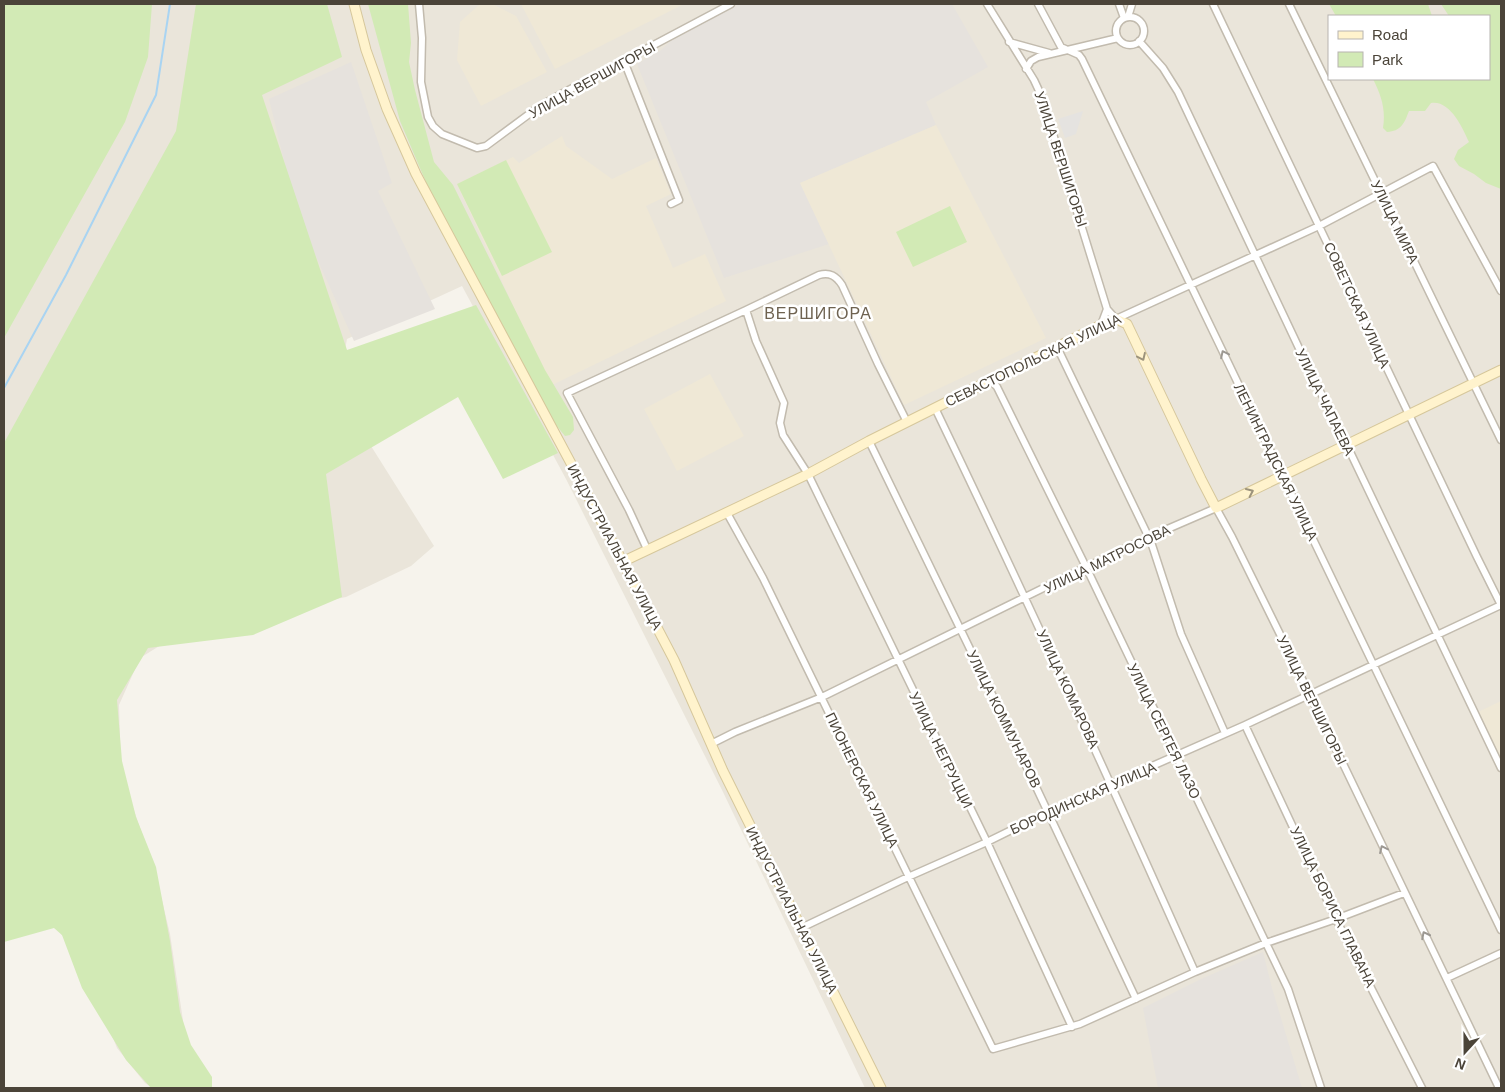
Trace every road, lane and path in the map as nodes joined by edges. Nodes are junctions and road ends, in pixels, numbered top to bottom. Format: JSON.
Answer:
{"nodes":[{"id":1,"x":354,"y":4,"type":"edge"},
{"id":2,"x":419,"y":4,"type":"edge"},
{"id":3,"x":732,"y":4,"type":"edge"},
{"id":4,"x":987,"y":4,"type":"edge"},
{"id":5,"x":1038,"y":4,"type":"edge"},
{"id":6,"x":1119,"y":4,"type":"edge"},
{"id":7,"x":1132,"y":4,"type":"edge"},
{"id":8,"x":1213,"y":4,"type":"edge"},
{"id":9,"x":1289,"y":4,"type":"edge"},
{"id":10,"x":1126,"y":18,"type":"junction"},
{"id":11,"x":1118,"y":38,"type":"junction"},
{"id":12,"x":1139,"y":41,"type":"junction"},
{"id":13,"x":1009,"y":42,"type":"junction"},
{"id":14,"x":1067,"y":50,"type":"junction"},
{"id":15,"x":1050,"y":53,"type":"junction"},
{"id":16,"x":624,"y":61,"type":"junction"},
{"id":17,"x":1026,"y":69,"type":"junction"},
{"id":18,"x":1381,"y":194,"type":"junction"},
{"id":19,"x":671,"y":204,"type":"dead end"},
{"id":20,"x":1320,"y":226,"type":"junction"},
{"id":21,"x":1255,"y":256,"type":"junction"},
{"id":22,"x":1190,"y":285,"type":"junction"},
{"id":23,"x":1501,"y":291,"type":"edge"},
{"id":24,"x":1108,"y":309,"type":"junction"},
{"id":25,"x":746,"y":310,"type":"junction"},
{"id":26,"x":1116,"y":319,"type":"junction"},
{"id":27,"x":1101,"y":325,"type":"junction"},
{"id":28,"x":1057,"y":347,"type":"junction"},
{"id":29,"x":1501,"y":370,"type":"edge"},
{"id":30,"x":991,"y":380,"type":"junction"},
{"id":31,"x":1473,"y":383,"type":"junction"},
{"id":32,"x":935,"y":408,"type":"junction"},
{"id":33,"x":1410,"y":415,"type":"junction"},
{"id":34,"x":907,"y":422,"type":"junction"},
{"id":35,"x":1501,"y":440,"type":"edge"},
{"id":36,"x":869,"y":442,"type":"junction"},
{"id":37,"x":1346,"y":445,"type":"junction"},
{"id":38,"x":808,"y":474,"type":"junction"},
{"id":39,"x":1283,"y":477,"type":"junction"},
{"id":40,"x":1216,"y":508,"type":"junction"},
{"id":41,"x":727,"y":513,"type":"junction"},
{"id":42,"x":1149,"y":538,"type":"junction"},
{"id":43,"x":647,"y":549,"type":"junction"},
{"id":44,"x":622,"y":562,"type":"junction"},
{"id":45,"x":1086,"y":567,"type":"junction"},
{"id":46,"x":1026,"y":598,"type":"junction"},
{"id":47,"x":1501,"y":605,"type":"edge"},
{"id":48,"x":961,"y":628,"type":"junction"},
{"id":49,"x":1437,"y":635,"type":"junction"},
{"id":50,"x":897,"y":660,"type":"junction"},
{"id":51,"x":1374,"y":664,"type":"junction"},
{"id":52,"x":1310,"y":695,"type":"junction"},
{"id":53,"x":822,"y":697,"type":"junction"},
{"id":54,"x":1245,"y":725,"type":"junction"},
{"id":55,"x":1225,"y":733,"type":"junction"},
{"id":56,"x":711,"y":744,"type":"junction"},
{"id":57,"x":1176,"y":756,"type":"junction"},
{"id":58,"x":1501,"y":768,"type":"edge"},
{"id":59,"x":1112,"y":783,"type":"junction"},
{"id":60,"x":1048,"y":812,"type":"junction"},
{"id":61,"x":987,"y":842,"type":"junction"},
{"id":62,"x":908,"y":877,"type":"junction"},
{"id":63,"x":1404,"y":893,"type":"junction"},
{"id":64,"x":1336,"y":919,"type":"junction"},
{"id":65,"x":801,"y":928,"type":"junction"},
{"id":66,"x":1501,"y":930,"type":"edge"},
{"id":67,"x":1266,"y":942,"type":"junction"},
{"id":68,"x":1501,"y":952,"type":"edge"},
{"id":69,"x":1195,"y":972,"type":"junction"},
{"id":70,"x":1446,"y":978,"type":"junction"},
{"id":71,"x":1136,"y":999,"type":"junction"},
{"id":72,"x":1072,"y":1027,"type":"junction"},
{"id":73,"x":881,"y":1088,"type":"edge"},
{"id":74,"x":1321,"y":1088,"type":"edge"},
{"id":75,"x":1422,"y":1088,"type":"edge"},
{"id":76,"x":1499,"y":1088,"type":"edge"}],
"edges":[{"from":1,"to":44,"type":"main road","name":"ИНДУСТРИАЛЬНАЯ УЛИЦА"},
{"from":2,"to":16,"type":"street","name":"УЛИЦА ВЕРШИГОРЫ"},
{"from":3,"to":16,"type":"street","name":"УЛИЦА ВЕРШИГОРЫ"},
{"from":4,"to":13,"type":"street","name":"УЛИЦА ВЕРШИГОРЫ"},
{"from":5,"to":14,"type":"street","name":"ЛЕНИНГРАДСКАЯ УЛИЦА"},
{"from":6,"to":10,"type":"street"},
{"from":7,"to":10,"type":"street"},
{"from":8,"to":20,"type":"street","name":"СОВЕТСКАЯ УЛИЦА"},
{"from":9,"to":18,"type":"street","name":"УЛИЦА МИРА"},
{"from":10,"to":11,"type":"street"},
{"from":10,"to":12,"type":"street"},
{"from":11,"to":12,"type":"street"},
{"from":11,"to":14,"type":"street"},
{"from":12,"to":21,"type":"street","name":"УЛИЦА ЧАПАЕВА"},
{"from":13,"to":15,"type":"street"},
{"from":13,"to":17,"type":"street","name":"УЛИЦА ВЕРШИГОРЫ"},
{"from":14,"to":15,"type":"street"},
{"from":14,"to":22,"type":"street","name":"ЛЕНИНГРАДСКАЯ УЛИЦА"},
{"from":15,"to":17,"type":"street"},
{"from":16,"to":19,"type":"street"},
{"from":17,"to":24,"type":"street","name":"УЛИЦА ВЕРШИГОРЫ"},
{"from":18,"to":20,"type":"street","name":"СЕВАСТОПОЛЬСКАЯ УЛИЦА"},
{"from":18,"to":23,"type":"street","name":"СЕВАСТОПОЛЬСКАЯ УЛИЦА"},
{"from":18,"to":31,"type":"street","name":"УЛИЦА МИРА"},
{"from":20,"to":21,"type":"street","name":"СЕВАСТОПОЛЬСКАЯ УЛИЦА"},
{"from":20,"to":33,"type":"street","name":"СОВЕТСКАЯ УЛИЦА"},
{"from":21,"to":22,"type":"street","name":"СЕВАСТОПОЛЬСКАЯ УЛИЦА"},
{"from":21,"to":37,"type":"street","name":"УЛИЦА ЧАПАЕВА"},
{"from":22,"to":26,"type":"street","name":"СЕВАСТОПОЛЬСКАЯ УЛИЦА"},
{"from":39,"to":22,"type":"street","name":"ЛЕНИНГРАДСКАЯ УЛИЦА","one_way":true},
{"from":24,"to":26,"type":"street"},
{"from":24,"to":27,"type":"street"},
{"from":25,"to":34,"type":"street"},
{"from":25,"to":38,"type":"street","name":"УЛИЦА НЕГРУЦЦИ"},
{"from":25,"to":43,"type":"street"},
{"from":26,"to":27,"type":"main road","name":"СЕВАСТОПОЛЬСКАЯ УЛИЦА"},
{"from":26,"to":40,"type":"main road","name":"УЛИЦА ВЕРШИГОРЫ","one_way":true},
{"from":27,"to":28,"type":"main road","name":"СЕВАСТОПОЛЬСКАЯ УЛИЦА"},
{"from":28,"to":30,"type":"main road","name":"СЕВАСТОПОЛЬСКАЯ УЛИЦА"},
{"from":28,"to":42,"type":"street"},
{"from":29,"to":31,"type":"main road","name":"УЛИЦА МАТРОСОВА"},
{"from":30,"to":32,"type":"main road","name":"СЕВАСТОПОЛЬСКАЯ УЛИЦА"},
{"from":30,"to":45,"type":"street","name":"УЛИЦА СЕРГЕЯ ЛАЗО"},
{"from":31,"to":33,"type":"main road","name":"УЛИЦА МАТРОСОВА"},
{"from":31,"to":35,"type":"street","name":"УЛИЦА МИРА"},
{"from":32,"to":34,"type":"main road","name":"СЕВАСТОПОЛЬСКАЯ УЛИЦА"},
{"from":32,"to":46,"type":"street","name":"УЛИЦА КОМАРОВА"},
{"from":33,"to":37,"type":"main road","name":"УЛИЦА МАТРОСОВА"},
{"from":33,"to":47,"type":"street","name":"СОВЕТСКАЯ УЛИЦА"},
{"from":34,"to":36,"type":"main road","name":"СЕВАСТОПОЛЬСКАЯ УЛИЦА"},
{"from":36,"to":38,"type":"main road","name":"СЕВАСТОПОЛЬСКАЯ УЛИЦА"},
{"from":36,"to":48,"type":"street","name":"УЛИЦА КОММУНАРОВ"},
{"from":37,"to":39,"type":"main road","name":"УЛИЦА МАТРОСОВА"},
{"from":37,"to":49,"type":"street","name":"УЛИЦА ЧАПАЕВА"},
{"from":38,"to":41,"type":"main road","name":"СЕВАСТОПОЛЬСКАЯ УЛИЦА"},
{"from":38,"to":50,"type":"street","name":"УЛИЦА НЕГРУЦЦИ"},
{"from":40,"to":39,"type":"main road","name":"УЛИЦА МАТРОСОВА","one_way":true},
{"from":39,"to":51,"type":"street","name":"ЛЕНИНГРАДСКАЯ УЛИЦА"},
{"from":40,"to":42,"type":"street","name":"УЛИЦА МАТРОСОВА"},
{"from":40,"to":52,"type":"street","name":"УЛИЦА ВЕРШИГОРЫ"},
{"from":41,"to":43,"type":"main road","name":"СЕВАСТОПОЛЬСКАЯ УЛИЦА"},
{"from":41,"to":53,"type":"street","name":"ПИОНЕРСКАЯ УЛИЦА"},
{"from":42,"to":45,"type":"street","name":"УЛИЦА МАТРОСОВА"},
{"from":42,"to":55,"type":"street"},
{"from":43,"to":44,"type":"main road","name":"СЕВАСТОПОЛЬСКАЯ УЛИЦА"},
{"from":44,"to":56,"type":"main road","name":"ИНДУСТРИАЛЬНАЯ УЛИЦА"},
{"from":45,"to":46,"type":"street","name":"УЛИЦА МАТРОСОВА"},
{"from":45,"to":57,"type":"street","name":"УЛИЦА СЕРГЕЯ ЛАЗО"},
{"from":46,"to":48,"type":"street","name":"УЛИЦА МАТРОСОВА"},
{"from":46,"to":59,"type":"street","name":"УЛИЦА КОМАРОВА"},
{"from":47,"to":49,"type":"street","name":"БОРОДИНСКАЯ УЛИЦА"},
{"from":48,"to":50,"type":"street","name":"УЛИЦА МАТРОСОВА"},
{"from":48,"to":60,"type":"street","name":"УЛИЦА КОММУНАРОВ"},
{"from":49,"to":51,"type":"street","name":"БОРОДИНСКАЯ УЛИЦА"},
{"from":49,"to":58,"type":"street","name":"УЛИЦА ЧАПАЕВА"},
{"from":50,"to":53,"type":"street","name":"УЛИЦА МАТРОСОВА"},
{"from":50,"to":61,"type":"street","name":"УЛИЦА НЕГРУЦЦИ"},
{"from":51,"to":52,"type":"street","name":"БОРОДИНСКАЯ УЛИЦА"},
{"from":51,"to":66,"type":"street","name":"ЛЕНИНГРАДСКАЯ УЛИЦА"},
{"from":52,"to":54,"type":"street","name":"БОРОДИНСКАЯ УЛИЦА"},
{"from":63,"to":52,"type":"street","name":"УЛИЦА ВЕРШИГОРЫ","one_way":true},
{"from":53,"to":56,"type":"street","name":"УЛИЦА МАТРОСОВА"},
{"from":53,"to":62,"type":"street","name":"ПИОНЕРСКАЯ УЛИЦА"},
{"from":54,"to":55,"type":"street","name":"БОРОДИНСКАЯ УЛИЦА"},
{"from":54,"to":64,"type":"street","name":"УЛИЦА БОРИСА ГЛАВАНА"},
{"from":55,"to":57,"type":"street","name":"БОРОДИНСКАЯ УЛИЦА"},
{"from":56,"to":65,"type":"main road","name":"ИНДУСТРИАЛЬНАЯ УЛИЦА"},
{"from":57,"to":59,"type":"street","name":"БОРОДИНСКАЯ УЛИЦА"},
{"from":57,"to":67,"type":"street","name":"УЛИЦА СЕРГЕЯ ЛАЗО"},
{"from":59,"to":60,"type":"street","name":"БОРОДИНСКАЯ УЛИЦА"},
{"from":59,"to":69,"type":"street","name":"УЛИЦА КОМАРОВА"},
{"from":60,"to":61,"type":"street","name":"БОРОДИНСКАЯ УЛИЦА"},
{"from":60,"to":71,"type":"street","name":"УЛИЦА КОММУНАРОВ"},
{"from":61,"to":62,"type":"street","name":"БОРОДИНСКАЯ УЛИЦА"},
{"from":61,"to":72,"type":"street","name":"УЛИЦА НЕГРУЦЦИ"},
{"from":62,"to":65,"type":"street","name":"БОРОДИНСКАЯ УЛИЦА"},
{"from":62,"to":72,"type":"street","name":"ПИОНЕРСКАЯ УЛИЦА"},
{"from":63,"to":64,"type":"street"},
{"from":70,"to":63,"type":"street","name":"УЛИЦА ВЕРШИГОРЫ","one_way":true},
{"from":64,"to":67,"type":"street"},
{"from":64,"to":75,"type":"street","name":"УЛИЦА БОРИСА ГЛАВАНА"},
{"from":65,"to":73,"type":"main road","name":"ИНДУСТРИАЛЬНАЯ УЛИЦА"},
{"from":67,"to":69,"type":"street"},
{"from":67,"to":74,"type":"street","name":"УЛИЦА СЕРГЕЯ ЛАЗО"},
{"from":68,"to":70,"type":"street"},
{"from":69,"to":71,"type":"street"},
{"from":70,"to":76,"type":"street","name":"УЛИЦА ВЕРШИГОРЫ"},
{"from":71,"to":72,"type":"street"}]}
